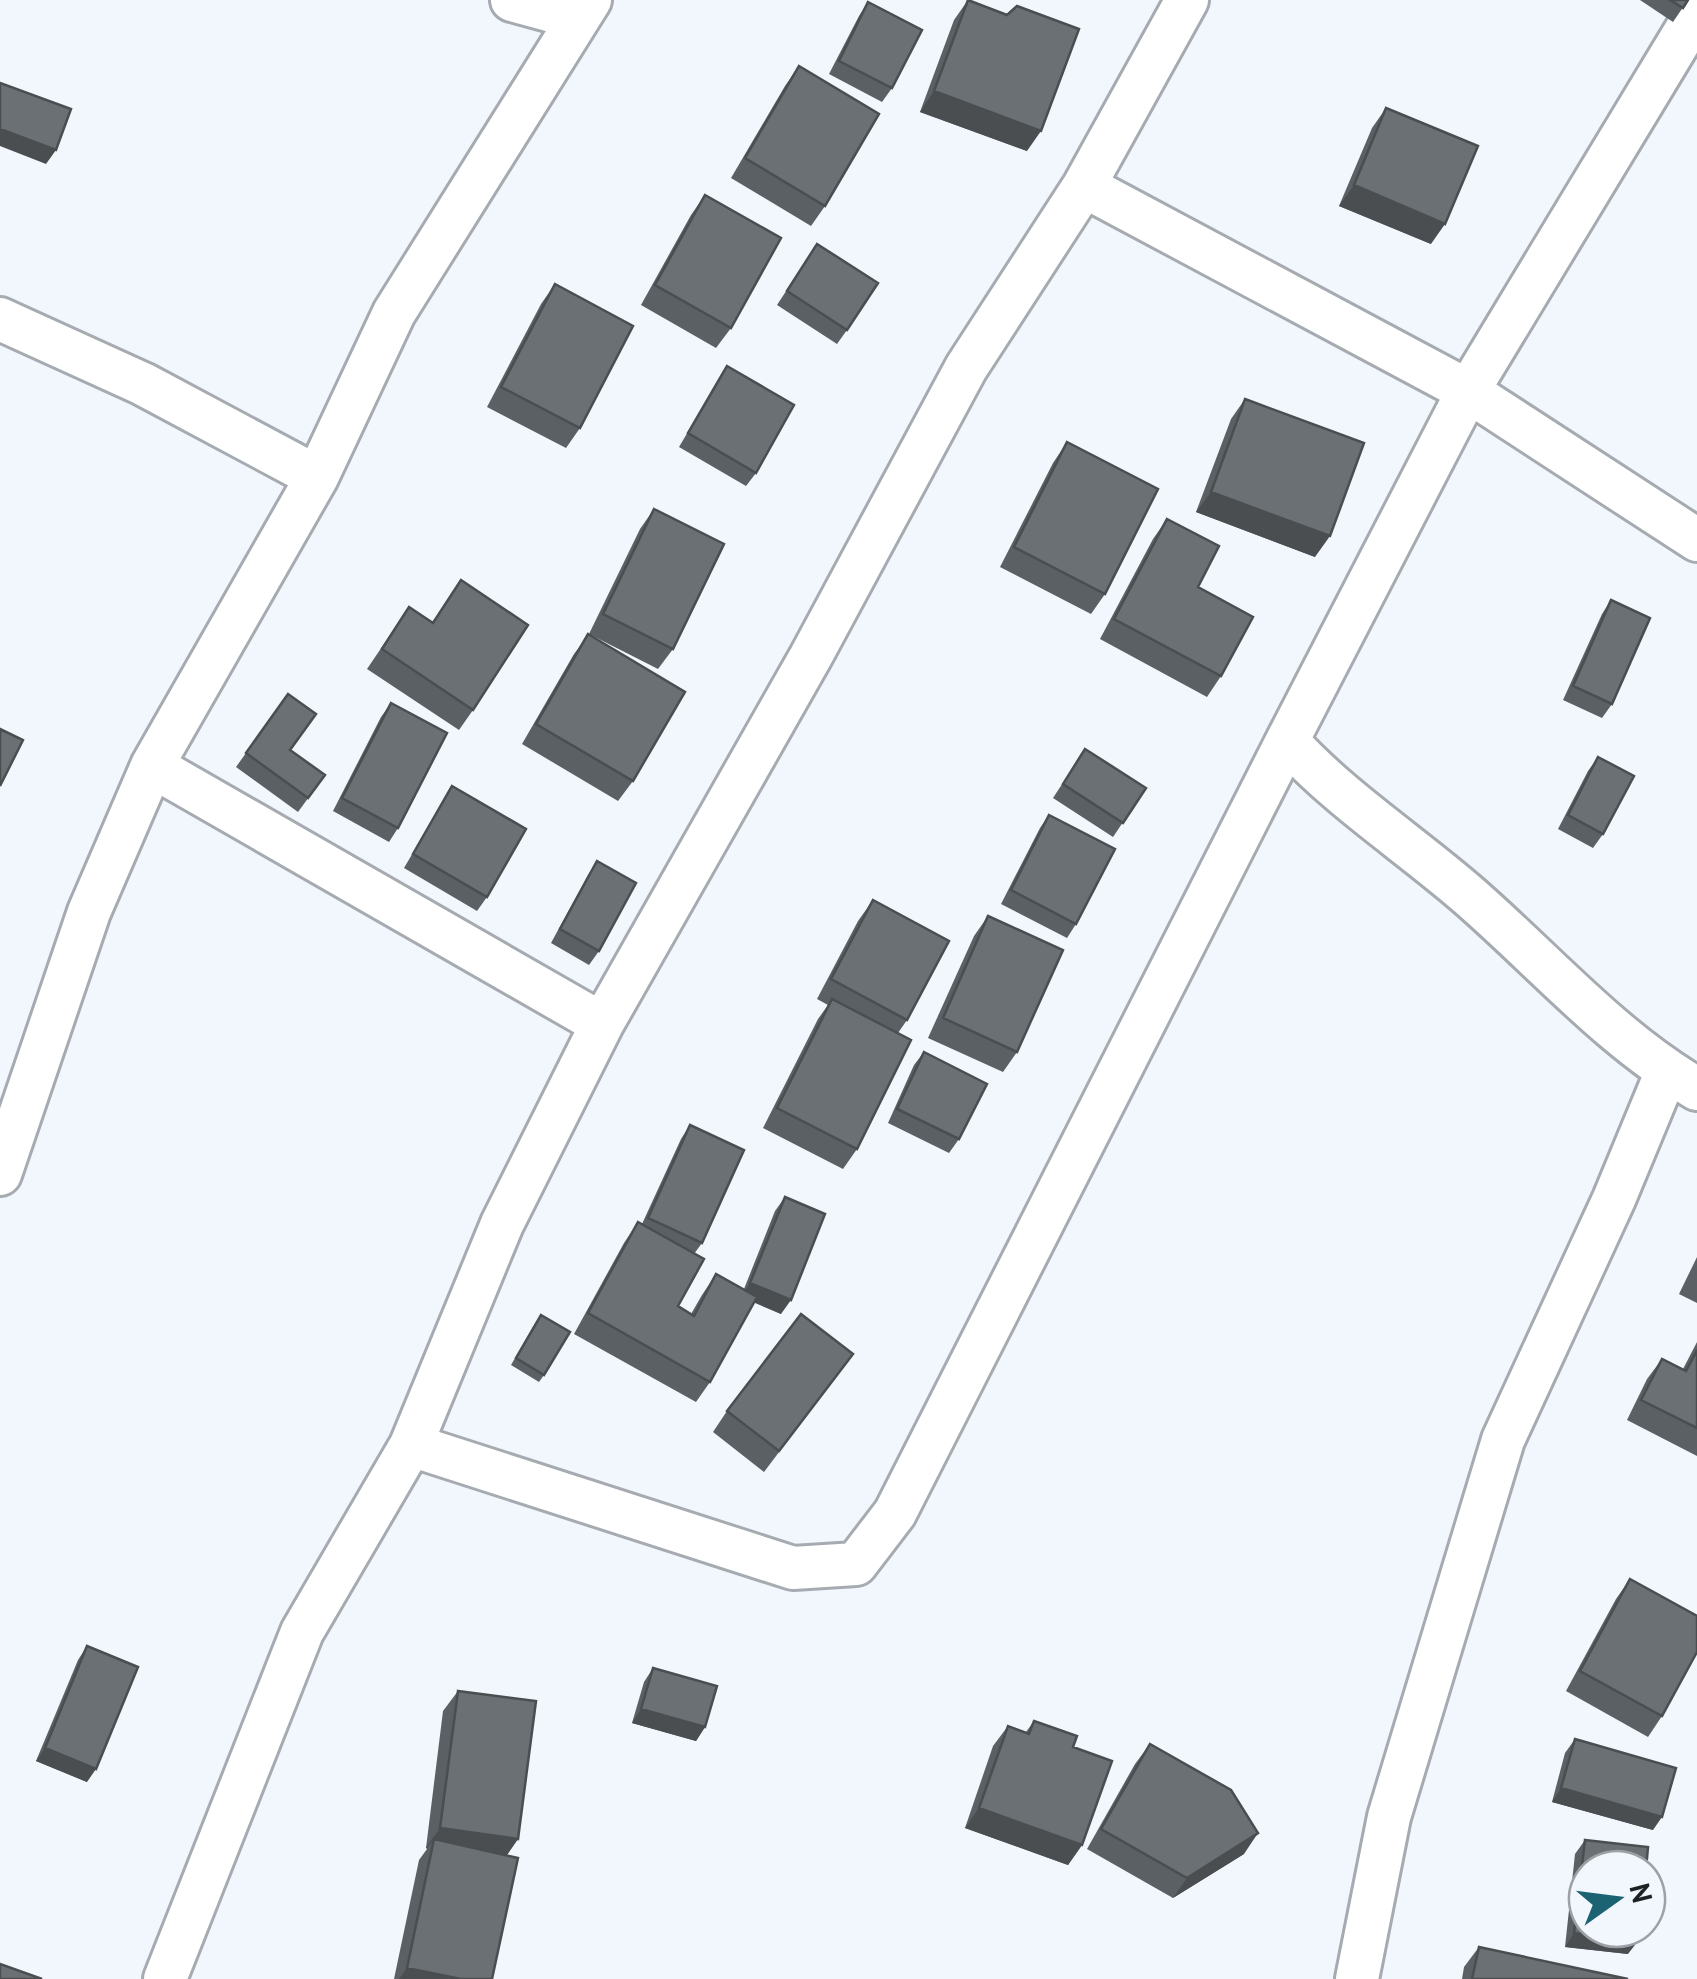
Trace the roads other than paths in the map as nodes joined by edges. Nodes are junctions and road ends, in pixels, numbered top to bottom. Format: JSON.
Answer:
{"nodes":[{"id":1,"x":512,"y":0,"type":"edge"},
{"id":2,"x":1187,"y":0,"type":"edge"},
{"id":3,"x":584,"y":9,"type":"edge"},
{"id":4,"x":1697,"y":12,"type":"edge"},
{"id":5,"x":1084,"y":186,"type":"junction"},
{"id":6,"x":0,"y":319,"type":"edge"},
{"id":7,"x":1468,"y":392,"type":"junction"},
{"id":8,"x":316,"y":477,"type":"junction"},
{"id":9,"x":1697,"y":540,"type":"edge"},
{"id":10,"x":1287,"y":741,"type":"junction"},
{"id":11,"x":152,"y":766,"type":"junction"},
{"id":12,"x":602,"y":1024,"type":"junction"},
{"id":13,"x":1682,"y":1080,"type":"edge"},
{"id":14,"x":0,"y":1174,"type":"edge"},
{"id":15,"x":410,"y":1444,"type":"junction"},
{"id":16,"x":165,"y":1979,"type":"edge"},
{"id":17,"x":1357,"y":1979,"type":"edge"}],
"edges":[{"from":1,"to":3,"type":"street"},
{"from":2,"to":5,"type":"street"},
{"from":3,"to":8,"type":"street"},
{"from":4,"to":7,"type":"street"},
{"from":5,"to":7,"type":"street"},
{"from":5,"to":12,"type":"street"},
{"from":6,"to":8,"type":"street"},
{"from":7,"to":9,"type":"street"},
{"from":7,"to":10,"type":"street"},
{"from":8,"to":11,"type":"street"},
{"from":10,"to":13,"type":"street"},
{"from":10,"to":15,"type":"street"},
{"from":11,"to":12,"type":"street"},
{"from":11,"to":14,"type":"street"},
{"from":12,"to":15,"type":"street"},
{"from":13,"to":17,"type":"street"},
{"from":15,"to":16,"type":"street"}]}
